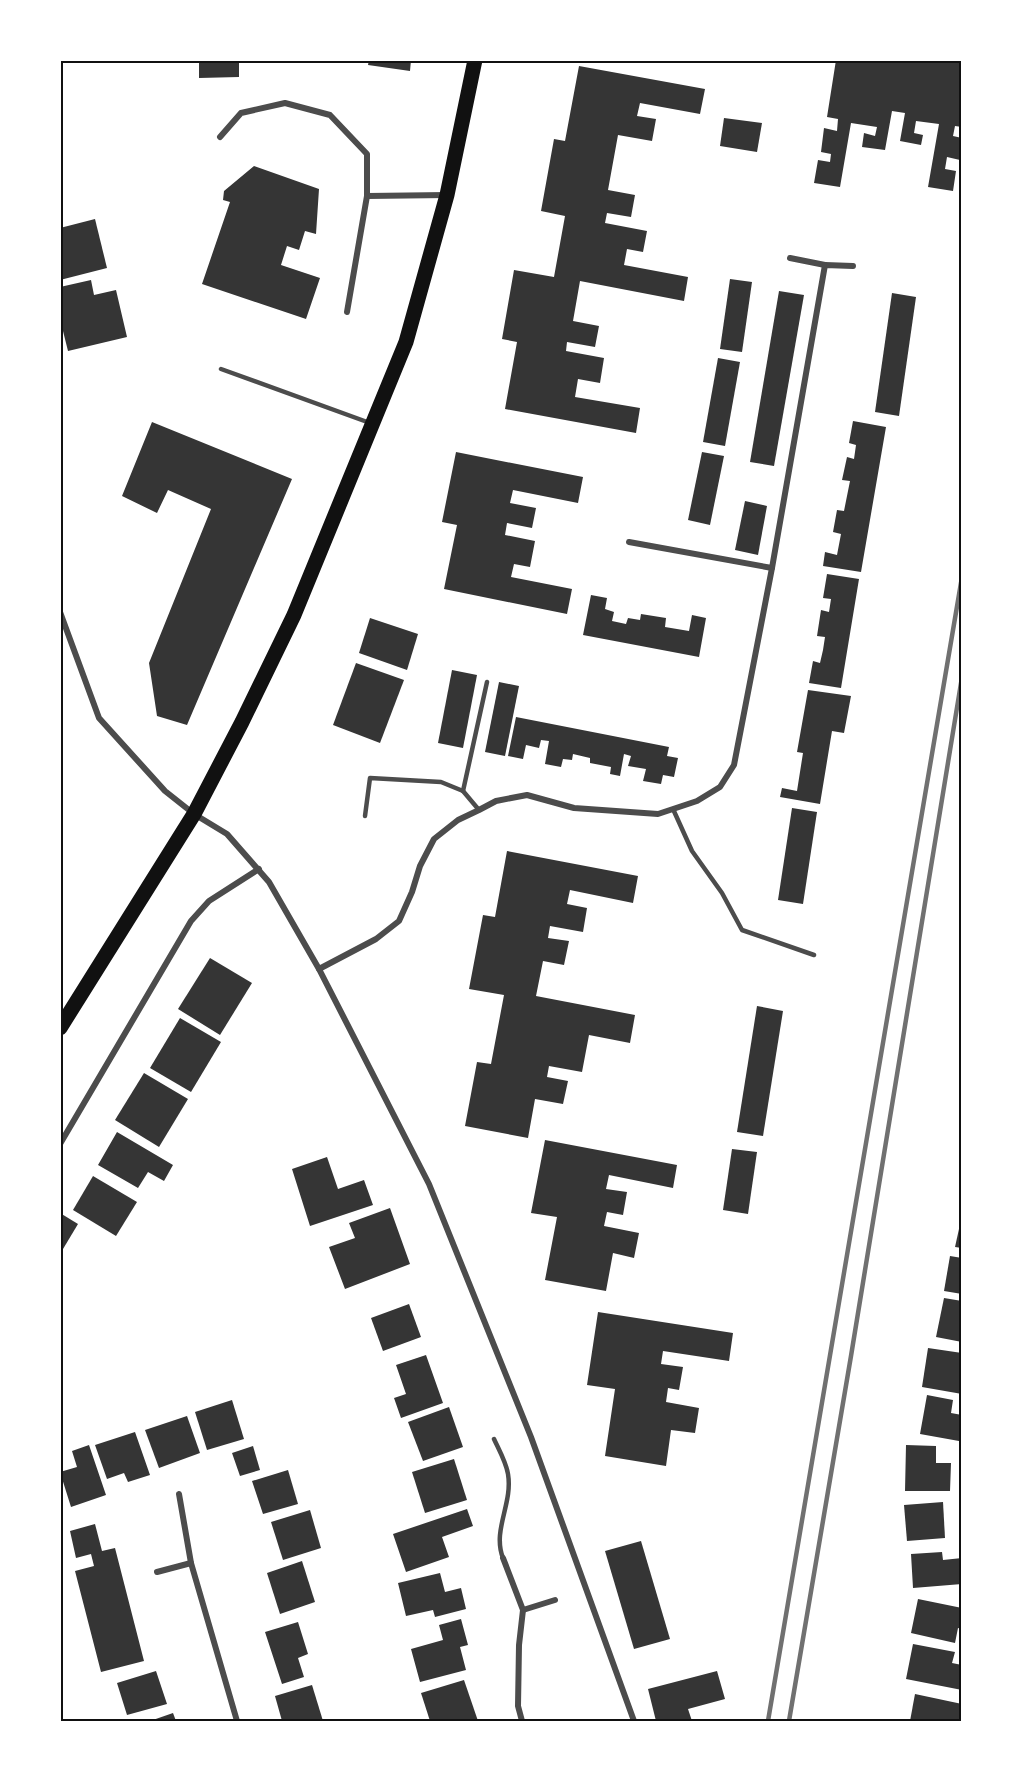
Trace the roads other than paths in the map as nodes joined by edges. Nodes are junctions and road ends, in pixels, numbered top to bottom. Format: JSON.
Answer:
{"nodes":[{"id":1,"x":475,"y":60,"type":"edge"},
{"id":2,"x":220,"y":137,"type":"dead end"},
{"id":3,"x":447,"y":195,"type":"junction"},
{"id":4,"x":367,"y":196,"type":"junction"},
{"id":5,"x":790,"y":258,"type":"dead end"},
{"id":6,"x":825,"y":265,"type":"junction"},
{"id":7,"x":853,"y":266,"type":"dead end"},
{"id":8,"x":347,"y":312,"type":"dead end"},
{"id":9,"x":221,"y":369,"type":"dead end"},
{"id":10,"x":372,"y":424,"type":"junction"},
{"id":11,"x":629,"y":542,"type":"dead end"},
{"id":12,"x":772,"y":568,"type":"junction"},
{"id":13,"x":60,"y":612,"type":"edge"},
{"id":14,"x":487,"y":682,"type":"dead end"},
{"id":15,"x":463,"y":791,"type":"junction"},
{"id":16,"x":673,"y":809,"type":"junction"},
{"id":17,"x":479,"y":810,"type":"junction"},
{"id":18,"x":194,"y":814,"type":"junction"},
{"id":19,"x":364,"y":816,"type":"dead end"},
{"id":20,"x":259,"y":869,"type":"junction"},
{"id":21,"x":814,"y":955,"type":"dead end"},
{"id":22,"x":318,"y":969,"type":"junction"},
{"id":23,"x":60,"y":1028,"type":"edge"},
{"id":24,"x":60,"y":1144,"type":"edge"},
{"id":25,"x":494,"y":1438,"type":"dead end"},
{"id":26,"x":179,"y":1494,"type":"dead end"},
{"id":27,"x":503,"y":1558,"type":"joint"},
{"id":28,"x":191,"y":1563,"type":"junction"},
{"id":29,"x":157,"y":1572,"type":"dead end"},
{"id":30,"x":555,"y":1600,"type":"dead end"},
{"id":31,"x":523,"y":1610,"type":"junction"},
{"id":32,"x":237,"y":1721,"type":"edge"},
{"id":33,"x":522,"y":1721,"type":"edge"},
{"id":34,"x":634,"y":1721,"type":"edge"}],
"edges":[{"from":1,"to":3,"type":"main road"},
{"from":2,"to":4,"type":"street"},
{"from":3,"to":4,"type":"street"},
{"from":3,"to":10,"type":"main road"},
{"from":4,"to":8,"type":"street"},
{"from":5,"to":6,"type":"street"},
{"from":6,"to":7,"type":"street"},
{"from":6,"to":12,"type":"street"},
{"from":9,"to":10,"type":"lane"},
{"from":10,"to":18,"type":"main road"},
{"from":11,"to":12,"type":"street"},
{"from":12,"to":16,"type":"street"},
{"from":13,"to":18,"type":"street"},
{"from":14,"to":15,"type":"lane"},
{"from":15,"to":17,"type":"lane"},
{"from":15,"to":19,"type":"lane"},
{"from":16,"to":17,"type":"street"},
{"from":16,"to":21,"type":"lane"},
{"from":17,"to":22,"type":"street"},
{"from":18,"to":20,"type":"street"},
{"from":18,"to":23,"type":"main road"},
{"from":20,"to":22,"type":"street"},
{"from":20,"to":24,"type":"street"},
{"from":22,"to":34,"type":"street"},
{"from":25,"to":27,"type":"lane"},
{"from":26,"to":28,"type":"street"},
{"from":27,"to":31,"type":"street"},
{"from":28,"to":29,"type":"street"},
{"from":28,"to":32,"type":"street"},
{"from":30,"to":31,"type":"street"},
{"from":31,"to":33,"type":"street"}]}
